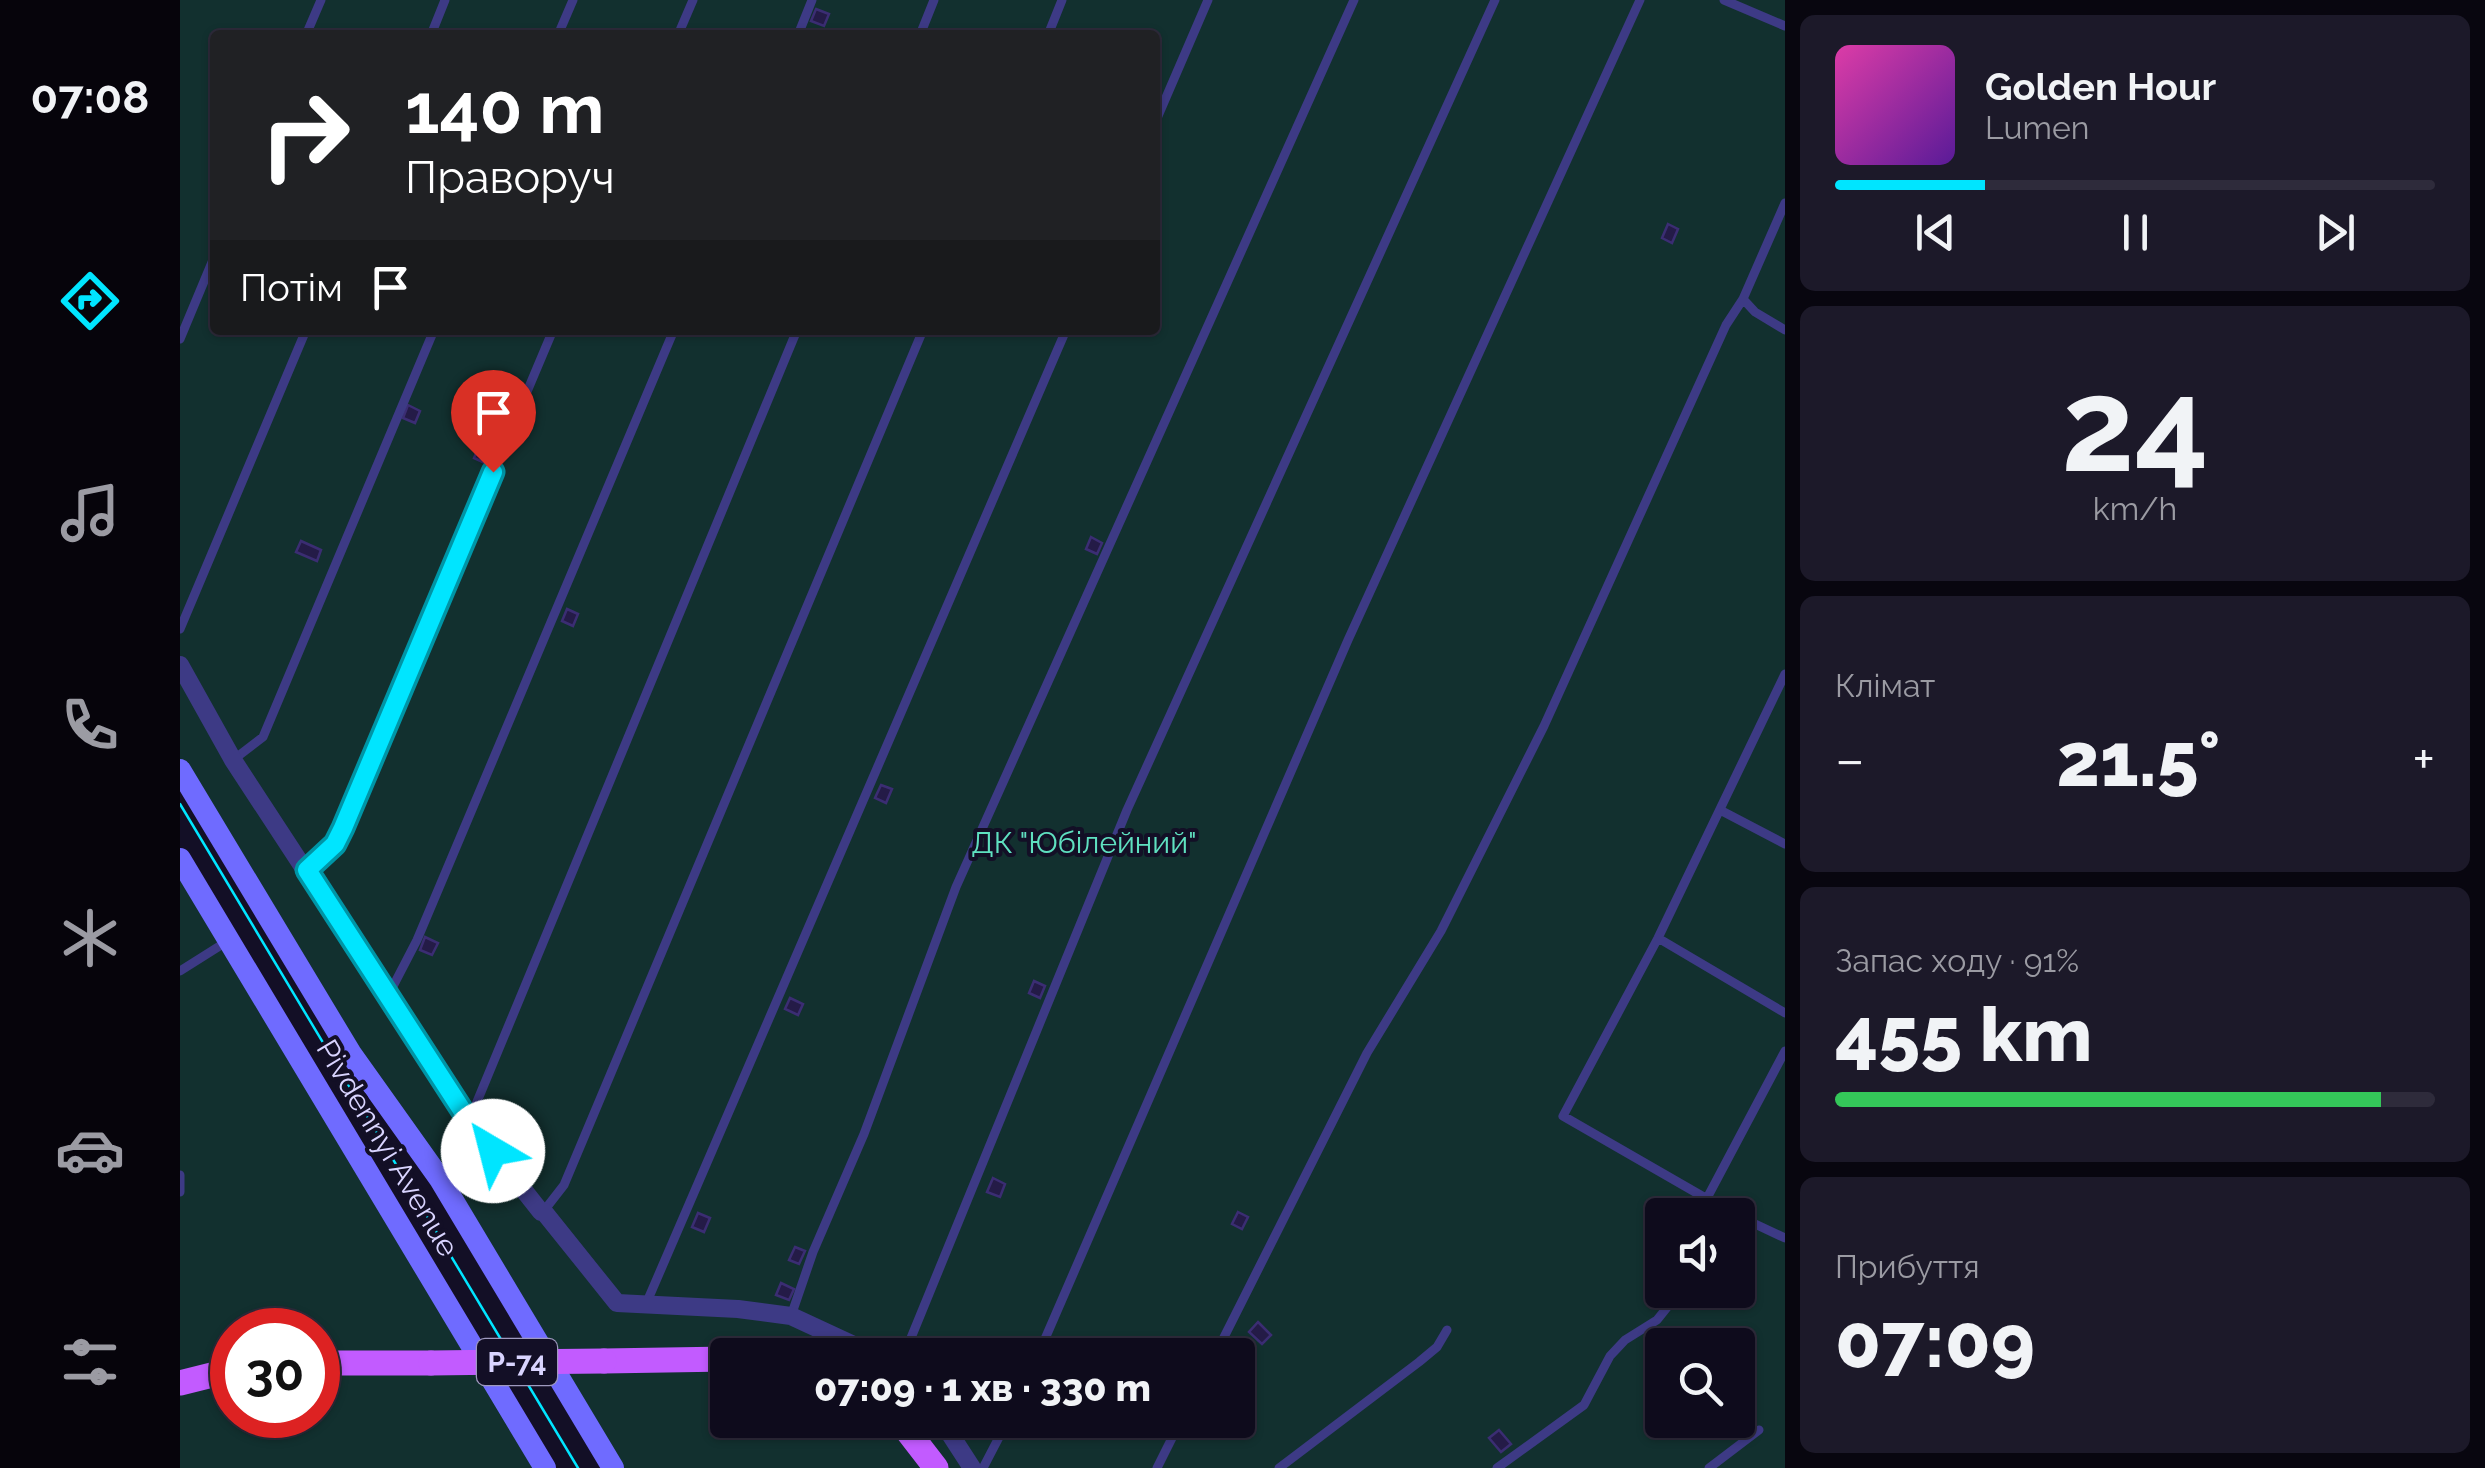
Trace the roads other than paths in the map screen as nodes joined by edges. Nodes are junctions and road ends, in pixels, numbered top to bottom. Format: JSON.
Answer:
{"nodes":[{"id":1,"x":321,"y":0,"type":"edge"},
{"id":2,"x":446,"y":0,"type":"edge"},
{"id":3,"x":573,"y":0,"type":"edge"},
{"id":4,"x":693,"y":0,"type":"edge"},
{"id":5,"x":812,"y":0,"type":"edge"},
{"id":6,"x":934,"y":0,"type":"edge"},
{"id":7,"x":1062,"y":0,"type":"edge"},
{"id":8,"x":1208,"y":0,"type":"edge"},
{"id":9,"x":1354,"y":0,"type":"edge"},
{"id":10,"x":1496,"y":0,"type":"edge"},
{"id":11,"x":1640,"y":0,"type":"edge"},
{"id":12,"x":1724,"y":0,"type":"edge"},
{"id":13,"x":1785,"y":26,"type":"edge"},
{"id":14,"x":308,"y":30,"type":"edge"},
{"id":15,"x":433,"y":30,"type":"edge"},
{"id":16,"x":560,"y":30,"type":"edge"},
{"id":17,"x":680,"y":30,"type":"edge"},
{"id":18,"x":800,"y":30,"type":"edge"},
{"id":19,"x":922,"y":30,"type":"edge"},
{"id":20,"x":1050,"y":30,"type":"edge"},
{"id":21,"x":1160,"y":111,"type":"edge"},
{"id":22,"x":1785,"y":203,"type":"edge"},
{"id":23,"x":210,"y":266,"type":"edge"},
{"id":24,"x":1743,"y":299,"type":"junction"},
{"id":25,"x":1785,"y":330,"type":"edge"},
{"id":26,"x":304,"y":335,"type":"edge"},
{"id":27,"x":432,"y":335,"type":"edge"},
{"id":28,"x":551,"y":335,"type":"edge"},
{"id":29,"x":672,"y":335,"type":"edge"},
{"id":30,"x":795,"y":335,"type":"edge"},
{"id":31,"x":922,"y":335,"type":"edge"},
{"id":32,"x":1064,"y":335,"type":"edge"},
{"id":33,"x":180,"y":339,"type":"edge"},
{"id":34,"x":180,"y":629,"type":"edge"},
{"id":35,"x":180,"y":664,"type":"edge"},
{"id":36,"x":1785,"y":674,"type":"edge"},
{"id":37,"x":234,"y":760,"type":"junction"},
{"id":38,"x":180,"y":770,"type":"edge"},
{"id":39,"x":1720,"y":810,"type":"junction"},
{"id":40,"x":1785,"y":844,"type":"edge"},
{"id":41,"x":180,"y":858,"type":"edge"},
{"id":42,"x":307,"y":870,"type":"junction"},
{"id":43,"x":1658,"y":938,"type":"junction"},
{"id":44,"x":228,"y":940,"type":"junction"},
{"id":45,"x":180,"y":971,"type":"edge"},
{"id":46,"x":388,"y":996,"type":"junction"},
{"id":47,"x":1785,"y":1013,"type":"edge"},
{"id":48,"x":1785,"y":1051,"type":"edge"},
{"id":49,"x":469,"y":1121,"type":"junction"},
{"id":50,"x":180,"y":1175,"type":"edge"},
{"id":51,"x":180,"y":1192,"type":"edge"},
{"id":52,"x":1703,"y":1198,"type":"edge"},
{"id":53,"x":1707,"y":1198,"type":"edge"},
{"id":54,"x":542,"y":1212,"type":"junction"},
{"id":55,"x":1755,"y":1225,"type":"edge"},
{"id":56,"x":1785,"y":1238,"type":"edge"},
{"id":57,"x":646,"y":1304,"type":"junction"},
{"id":58,"x":1667,"y":1308,"type":"edge"},
{"id":59,"x":791,"y":1316,"type":"junction"},
{"id":60,"x":1447,"y":1330,"type":"dead end"},
{"id":61,"x":838,"y":1338,"type":"edge"},
{"id":62,"x":911,"y":1338,"type":"edge"},
{"id":63,"x":1045,"y":1338,"type":"edge"},
{"id":64,"x":1224,"y":1338,"type":"edge"},
{"id":65,"x":710,"y":1359,"type":"edge"},
{"id":66,"x":340,"y":1363,"type":"edge"},
{"id":67,"x":210,"y":1376,"type":"edge"},
{"id":68,"x":180,"y":1383,"type":"edge"},
{"id":69,"x":1759,"y":1430,"type":"dead end"},
{"id":70,"x":913,"y":1438,"type":"edge"},
{"id":71,"x":952,"y":1438,"type":"edge"},
{"id":72,"x":999,"y":1438,"type":"edge"},
{"id":73,"x":1173,"y":1438,"type":"edge"},
{"id":74,"x":546,"y":1468,"type":"edge"},
{"id":75,"x":613,"y":1468,"type":"edge"},
{"id":76,"x":936,"y":1468,"type":"edge"},
{"id":77,"x":972,"y":1468,"type":"edge"},
{"id":78,"x":983,"y":1468,"type":"edge"},
{"id":79,"x":1157,"y":1468,"type":"edge"},
{"id":80,"x":1280,"y":1468,"type":"edge"},
{"id":81,"x":1497,"y":1468,"type":"edge"},
{"id":82,"x":1709,"y":1468,"type":"edge"}],
"edges":[{"from":1,"to":14,"type":"lane"},
{"from":2,"to":15,"type":"lane"},
{"from":3,"to":16,"type":"lane"},
{"from":4,"to":17,"type":"lane"},
{"from":5,"to":18,"type":"lane"},
{"from":6,"to":19,"type":"lane"},
{"from":7,"to":20,"type":"lane"},
{"from":8,"to":21,"type":"lane"},
{"from":9,"to":59,"type":"lane"},
{"from":10,"to":62,"type":"lane"},
{"from":11,"to":63,"type":"lane"},
{"from":12,"to":13,"type":"lane"},
{"from":22,"to":24,"type":"lane"},
{"from":23,"to":33,"type":"lane"},
{"from":24,"to":25,"type":"lane"},
{"from":24,"to":64,"type":"lane"},
{"from":26,"to":34,"type":"lane"},
{"from":27,"to":37,"type":"lane"},
{"from":28,"to":42,"type":"lane"},
{"from":29,"to":46,"type":"lane"},
{"from":30,"to":49,"type":"lane"},
{"from":31,"to":54,"type":"lane"},
{"from":32,"to":57,"type":"lane"},
{"from":35,"to":37,"type":"street"},
{"from":36,"to":39,"type":"lane"},
{"from":37,"to":42,"type":"street"},
{"from":38,"to":75,"type":"main road","name":"Pivdennyi Avenue"},
{"from":39,"to":40,"type":"lane"},
{"from":39,"to":43,"type":"lane"},
{"from":41,"to":44,"type":"main road","name":"Pivdennyi Avenue"},
{"from":42,"to":46,"type":"street"},
{"from":43,"to":47,"type":"lane"},
{"from":43,"to":52,"type":"lane"},
{"from":44,"to":45,"type":"lane"},
{"from":44,"to":74,"type":"main road","name":"Pivdennyi Avenue"},
{"from":46,"to":49,"type":"street"},
{"from":48,"to":53,"type":"lane"},
{"from":49,"to":54,"type":"street"},
{"from":50,"to":51,"type":"lane"},
{"from":54,"to":57,"type":"street"},
{"from":55,"to":56,"type":"lane"},
{"from":57,"to":59,"type":"street"},
{"from":58,"to":81,"type":"lane"},
{"from":59,"to":61,"type":"street"},
{"from":60,"to":80,"type":"lane"},
{"from":65,"to":66,"type":"main road","number":"Р-74","bridge":true},
{"from":67,"to":68,"type":"main road"},
{"from":69,"to":82,"type":"lane"},
{"from":70,"to":76,"type":"main road"},
{"from":71,"to":77,"type":"street"},
{"from":72,"to":78,"type":"lane"},
{"from":73,"to":79,"type":"lane"}]}
